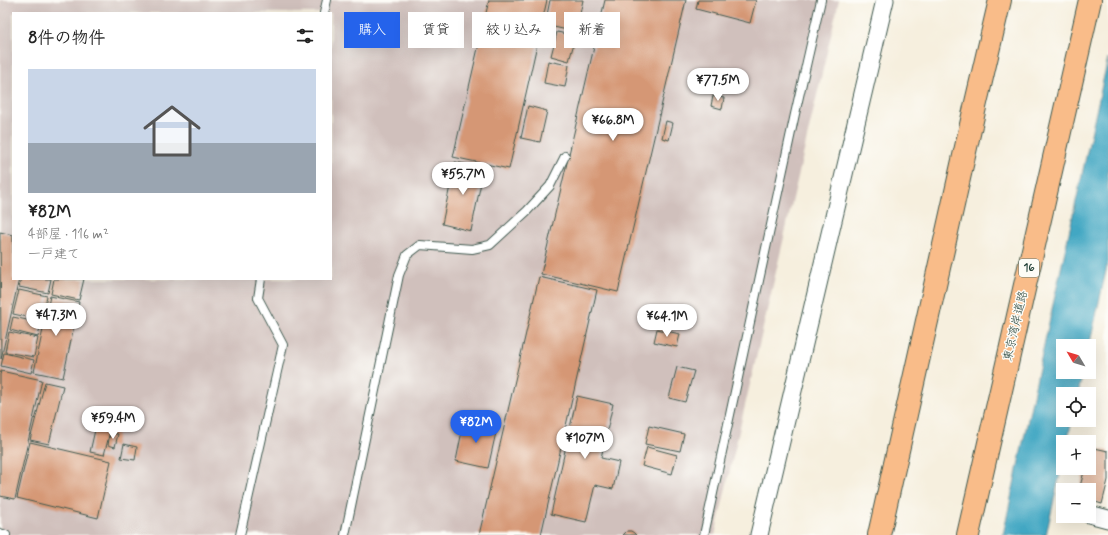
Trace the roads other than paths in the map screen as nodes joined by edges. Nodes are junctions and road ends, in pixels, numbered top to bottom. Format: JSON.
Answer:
{"nodes":[{"id":1,"x":327,"y":0,"type":"edge"},
{"id":2,"x":821,"y":0,"type":"edge"},
{"id":3,"x":885,"y":0,"type":"edge"},
{"id":4,"x":1000,"y":0,"type":"edge"},
{"id":5,"x":1090,"y":0,"type":"edge"},
{"id":6,"x":324,"y":12,"type":"edge"},
{"id":7,"x":564,"y":156,"type":"dead end"},
{"id":8,"x":261,"y":280,"type":"edge"},
{"id":9,"x":1096,"y":516,"type":"edge"},
{"id":10,"x":1108,"y":519,"type":"edge"},
{"id":11,"x":0,"y":533,"type":"edge"},
{"id":12,"x":6,"y":535,"type":"edge"},
{"id":13,"x":240,"y":535,"type":"edge"},
{"id":14,"x":345,"y":535,"type":"edge"},
{"id":15,"x":704,"y":535,"type":"edge"},
{"id":16,"x":759,"y":535,"type":"edge"},
{"id":17,"x":879,"y":535,"type":"edge"},
{"id":18,"x":968,"y":535,"type":"edge"}],
"edges":[{"from":1,"to":6,"type":"lane"},
{"from":2,"to":15,"type":"lane"},
{"from":3,"to":16,"type":"street"},
{"from":4,"to":17,"type":"highway"},
{"from":5,"to":18,"type":"highway","name":"東京湾岸道路","number":"16"},
{"from":7,"to":14,"type":"lane"},
{"from":8,"to":13,"type":"lane"},
{"from":9,"to":10,"type":"street"},
{"from":11,"to":12,"type":"lane"}]}
